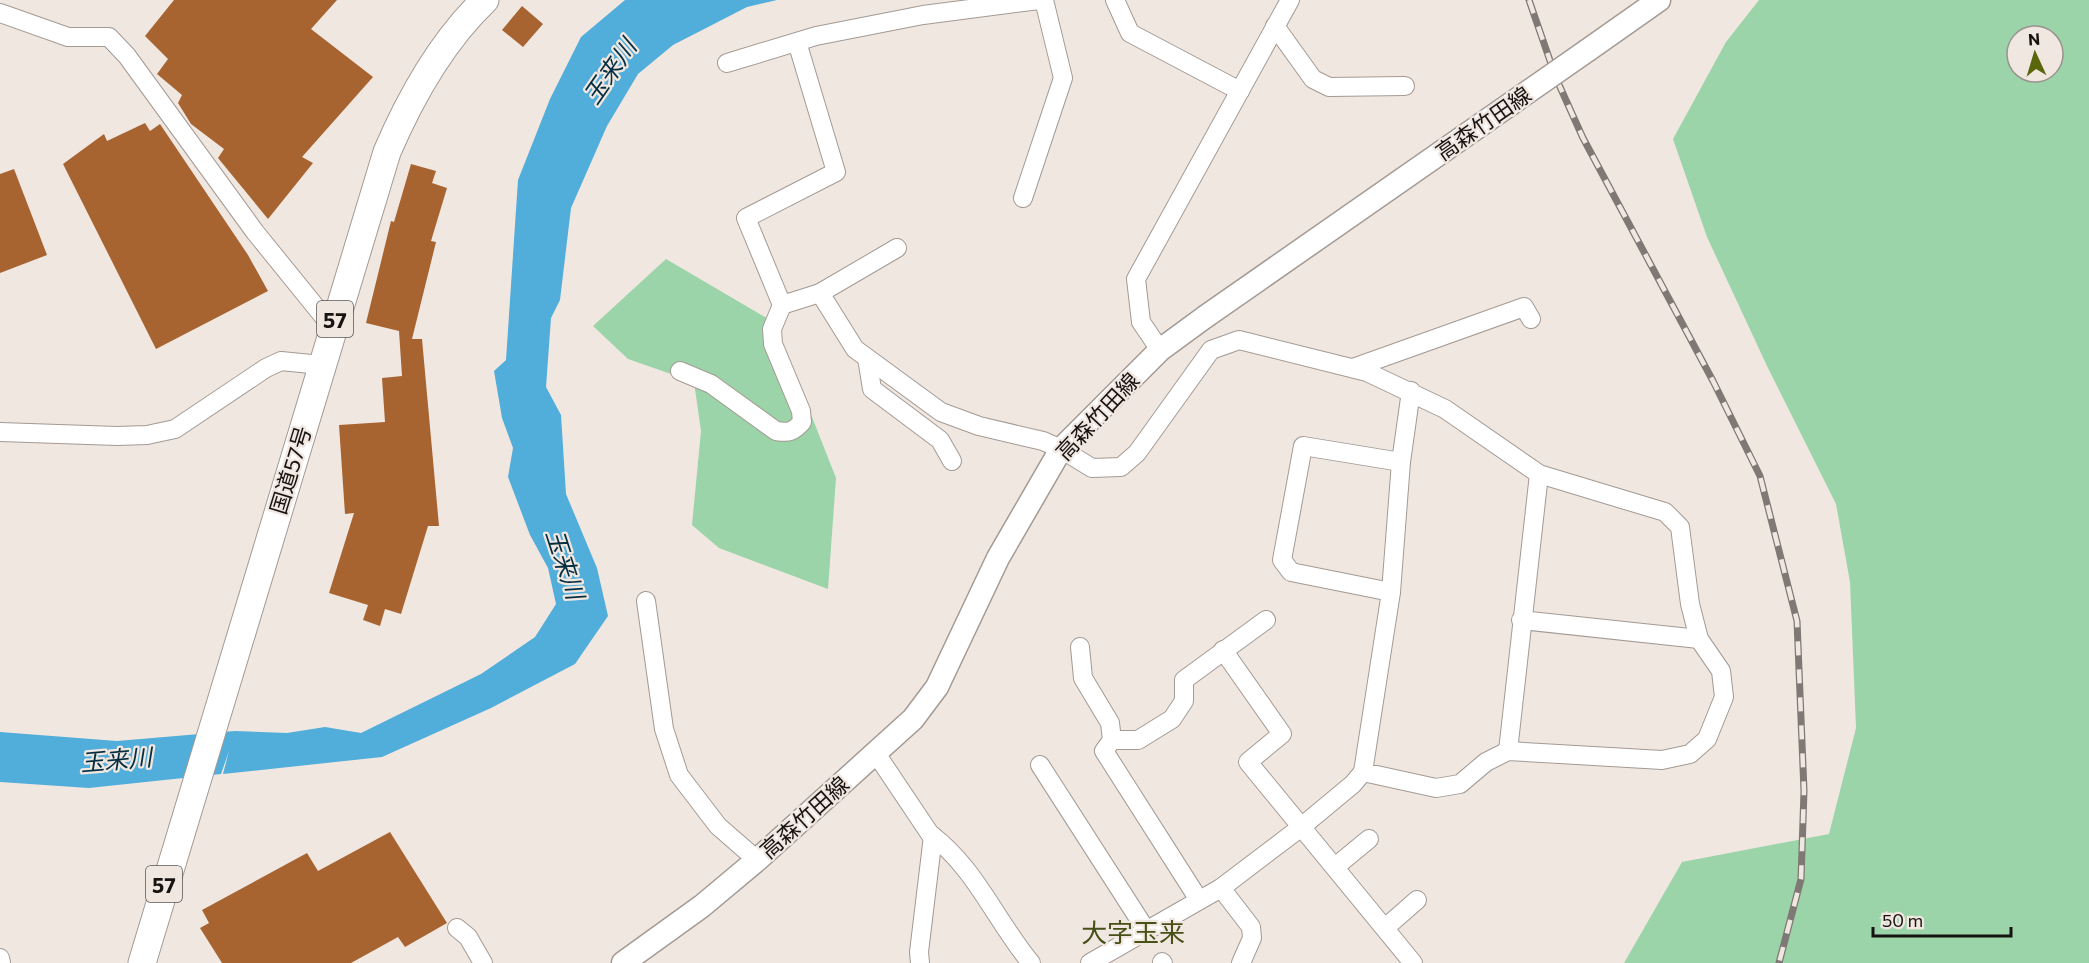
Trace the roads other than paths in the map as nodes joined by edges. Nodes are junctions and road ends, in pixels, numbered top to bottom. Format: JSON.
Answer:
{"nodes":[{"id":1,"x":485,"y":0,"type":"edge"},
{"id":2,"x":1039,"y":0,"type":"edge"},
{"id":3,"x":1044,"y":0,"type":"edge"},
{"id":4,"x":1115,"y":0,"type":"edge"},
{"id":5,"x":1290,"y":0,"type":"edge"},
{"id":6,"x":1659,"y":0,"type":"edge"},
{"id":7,"x":0,"y":13,"type":"edge"},
{"id":8,"x":1275,"y":26,"type":"junction"},
{"id":9,"x":797,"y":42,"type":"junction"},
{"id":10,"x":727,"y":63,"type":"dead end"},
{"id":11,"x":1405,"y":86,"type":"dead end"},
{"id":12,"x":1240,"y":91,"type":"junction"},
{"id":13,"x":1023,"y":198,"type":"dead end"},
{"id":14,"x":897,"y":248,"type":"dead end"},
{"id":15,"x":820,"y":293,"type":"junction"},
{"id":16,"x":782,"y":305,"type":"junction"},
{"id":17,"x":1532,"y":319,"type":"dead end"},
{"id":18,"x":332,"y":327,"type":"junction"},
{"id":19,"x":1160,"y":350,"type":"junction"},
{"id":20,"x":867,"y":358,"type":"junction"},
{"id":21,"x":321,"y":365,"type":"junction"},
{"id":22,"x":1353,"y":368,"type":"junction"},
{"id":23,"x":680,"y":370,"type":"dead end"},
{"id":24,"x":1411,"y":391,"type":"junction"},
{"id":25,"x":0,"y":432,"type":"edge"},
{"id":26,"x":1061,"y":449,"type":"junction"},
{"id":27,"x":952,"y":461,"type":"dead end"},
{"id":28,"x":1401,"y":462,"type":"junction"},
{"id":29,"x":1539,"y":474,"type":"junction"},
{"id":30,"x":1391,"y":592,"type":"junction"},
{"id":31,"x":646,"y":600,"type":"dead end"},
{"id":32,"x":1266,"y":620,"type":"dead end"},
{"id":33,"x":1521,"y":620,"type":"junction"},
{"id":34,"x":1699,"y":639,"type":"junction"},
{"id":35,"x":1080,"y":647,"type":"dead end"},
{"id":36,"x":1223,"y":650,"type":"junction"},
{"id":37,"x":1112,"y":740,"type":"junction"},
{"id":38,"x":1508,"y":751,"type":"junction"},
{"id":39,"x":875,"y":752,"type":"junction"},
{"id":40,"x":1040,"y":765,"type":"dead end"},
{"id":41,"x":1363,"y":771,"type":"junction"},
{"id":42,"x":1300,"y":828,"type":"junction"},
{"id":43,"x":933,"y":836,"type":"junction"},
{"id":44,"x":1370,"y":839,"type":"dead end"},
{"id":45,"x":757,"y":860,"type":"junction"},
{"id":46,"x":1335,"y":867,"type":"junction"},
{"id":47,"x":1221,"y":888,"type":"junction"},
{"id":48,"x":1199,"y":900,"type":"junction"},
{"id":49,"x":1417,"y":900,"type":"dead end"},
{"id":50,"x":457,"y":928,"type":"dead end"},
{"id":51,"x":1384,"y":928,"type":"junction"},
{"id":52,"x":1146,"y":930,"type":"junction"},
{"id":53,"x":0,"y":958,"type":"edge"},
{"id":54,"x":1,"y":963,"type":"edge"},
{"id":55,"x":142,"y":963,"type":"edge"},
{"id":56,"x":483,"y":963,"type":"edge"},
{"id":57,"x":623,"y":963,"type":"edge"},
{"id":58,"x":920,"y":963,"type":"edge"},
{"id":59,"x":1031,"y":963,"type":"edge"},
{"id":60,"x":1090,"y":963,"type":"edge"},
{"id":61,"x":1240,"y":963,"type":"edge"},
{"id":62,"x":1413,"y":963,"type":"edge"}],
"edges":[{"from":1,"to":18,"type":"highway","name":"国道57号","number":"57"},
{"from":2,"to":9,"type":"street"},
{"from":3,"to":13,"type":"street"},
{"from":4,"to":12,"type":"street"},
{"from":5,"to":8,"type":"street"},
{"from":6,"to":19,"type":"main road","name":"高森竹田線","bridge":true},
{"from":7,"to":18,"type":"street"},
{"from":8,"to":11,"type":"street"},
{"from":8,"to":12,"type":"street"},
{"from":9,"to":10,"type":"street"},
{"from":9,"to":16,"type":"street"},
{"from":12,"to":19,"type":"street"},
{"from":14,"to":15,"type":"street"},
{"from":15,"to":16,"type":"street"},
{"from":15,"to":20,"type":"street"},
{"from":16,"to":23,"type":"street"},
{"from":17,"to":22,"type":"street"},
{"from":18,"to":21,"type":"highway","name":"国道57号","number":"57"},
{"from":19,"to":26,"type":"main road","name":"高森竹田線"},
{"from":20,"to":26,"type":"street"},
{"from":20,"to":27,"type":"street"},
{"from":21,"to":25,"type":"street"},
{"from":21,"to":55,"type":"highway","name":"国道57号","number":"57"},
{"from":22,"to":24,"type":"street"},
{"from":22,"to":26,"type":"street"},
{"from":24,"to":28,"type":"street"},
{"from":24,"to":29,"type":"street"},
{"from":26,"to":39,"type":"main road","name":"高森竹田線"},
{"from":28,"to":30,"type":"street"},
{"from":28,"to":30,"type":"street"},
{"from":29,"to":33,"type":"street"},
{"from":29,"to":34,"type":"street"},
{"from":30,"to":41,"type":"street"},
{"from":31,"to":45,"type":"street"},
{"from":32,"to":36,"type":"street"},
{"from":33,"to":34,"type":"street"},
{"from":33,"to":38,"type":"street"},
{"from":34,"to":38,"type":"street"},
{"from":35,"to":37,"type":"street"},
{"from":36,"to":37,"type":"street"},
{"from":36,"to":42,"type":"street"},
{"from":37,"to":48,"type":"street"},
{"from":38,"to":41,"type":"street"},
{"from":39,"to":43,"type":"street"},
{"from":39,"to":45,"type":"main road","name":"高森竹田線"},
{"from":40,"to":52,"type":"street"},
{"from":41,"to":42,"type":"street"},
{"from":42,"to":46,"type":"street"},
{"from":42,"to":47,"type":"street"},
{"from":43,"to":58,"type":"street"},
{"from":43,"to":59,"type":"street"},
{"from":44,"to":46,"type":"street"},
{"from":45,"to":57,"type":"main road","name":"高森竹田線"},
{"from":46,"to":51,"type":"street"},
{"from":47,"to":48,"type":"street"},
{"from":47,"to":61,"type":"street"},
{"from":48,"to":52,"type":"street"},
{"from":49,"to":51,"type":"street"},
{"from":50,"to":56,"type":"street"},
{"from":51,"to":62,"type":"street"},
{"from":52,"to":60,"type":"street"},
{"from":53,"to":54,"type":"street"}]}
